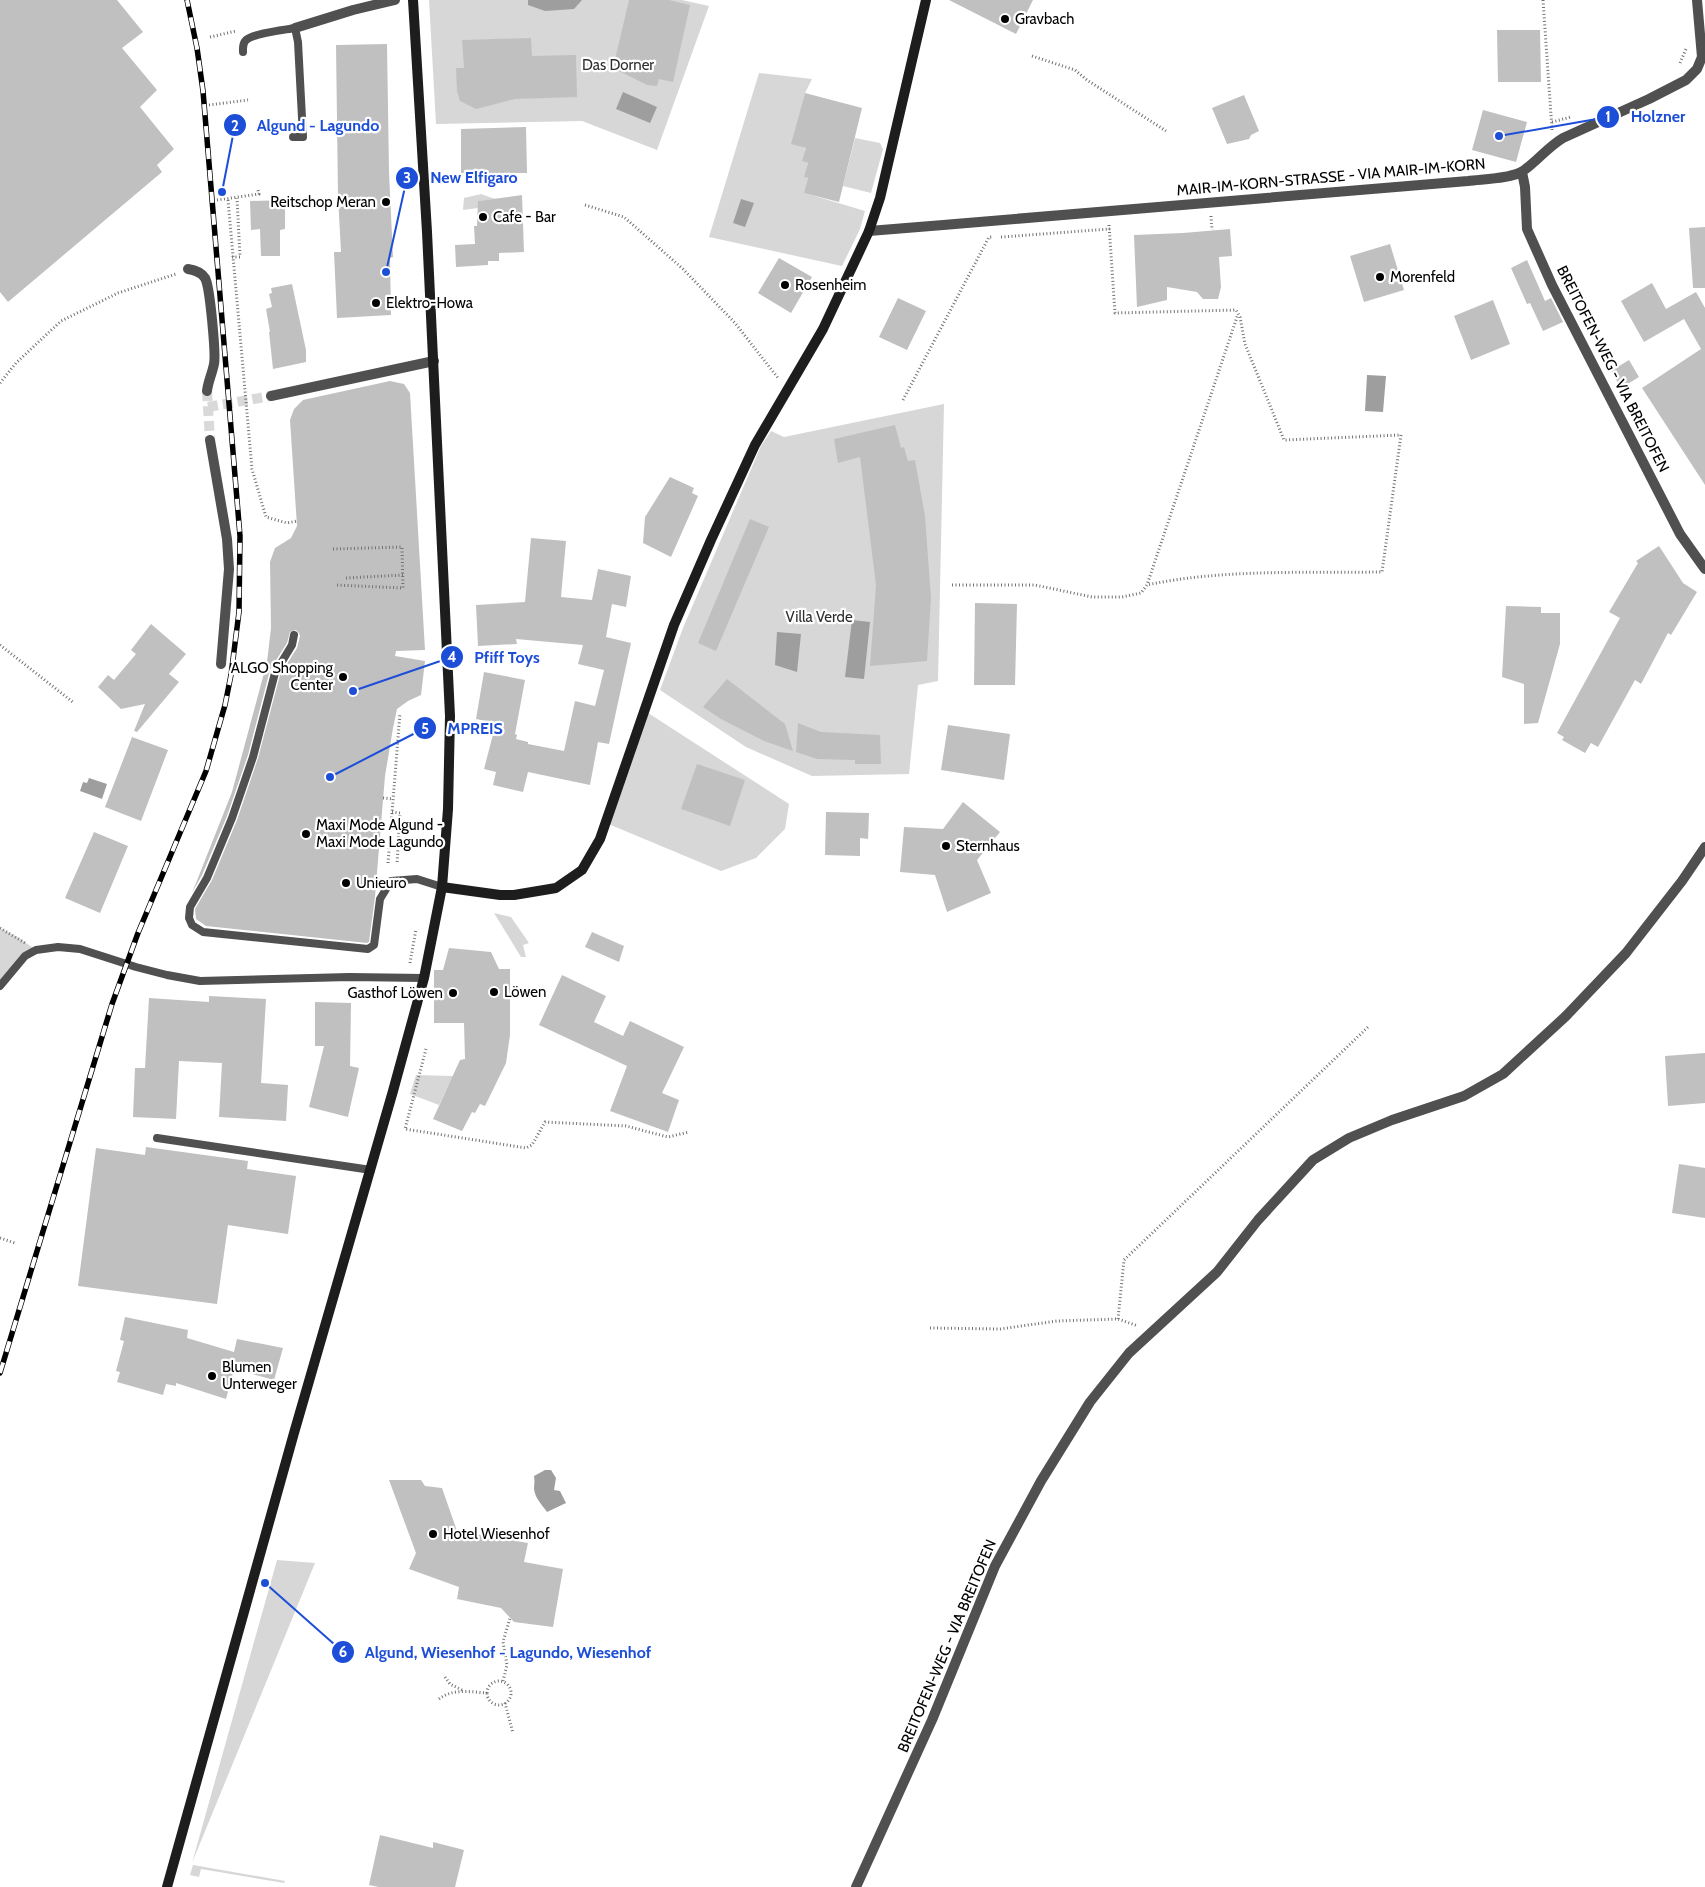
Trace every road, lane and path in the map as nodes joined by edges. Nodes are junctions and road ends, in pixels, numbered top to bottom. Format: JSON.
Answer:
{"nodes":[{"id":1,"x":395,"y":0,"type":"edge"},
{"id":2,"x":413,"y":0,"type":"edge"},
{"id":3,"x":926,"y":0,"type":"edge"},
{"id":4,"x":1543,"y":0,"type":"edge"},
{"id":5,"x":1696,"y":0,"type":"edge"},
{"id":6,"x":295,"y":28,"type":"junction"},
{"id":7,"x":1688,"y":44,"type":"dead end"},
{"id":8,"x":243,"y":52,"type":"dead end"},
{"id":9,"x":1032,"y":56,"type":"dead end"},
{"id":10,"x":1677,"y":67,"type":"dead end"},
{"id":11,"x":248,"y":100,"type":"dead end"},
{"id":12,"x":209,"y":105,"type":"dead end"},
{"id":13,"x":1578,"y":115,"type":"dead end"},
{"id":14,"x":1552,"y":122,"type":"junction"},
{"id":15,"x":1166,"y":131,"type":"dead end"},
{"id":16,"x":293,"y":137,"type":"dead end"},
{"id":17,"x":1551,"y":146,"type":"junction"},
{"id":18,"x":1522,"y":172,"type":"junction"},
{"id":19,"x":258,"y":190,"type":"dead end"},
{"id":20,"x":237,"y":198,"type":"junction"},
{"id":21,"x":217,"y":200,"type":"dead end"},
{"id":22,"x":228,"y":200,"type":"junction"},
{"id":23,"x":585,"y":205,"type":"dead end"},
{"id":24,"x":1108,"y":210,"type":"junction"},
{"id":25,"x":238,"y":220,"type":"junction"},
{"id":26,"x":229,"y":221,"type":"junction"},
{"id":27,"x":1110,"y":229,"type":"junction"},
{"id":28,"x":869,"y":231,"type":"junction"},
{"id":29,"x":232,"y":257,"type":"junction"},
{"id":30,"x":188,"y":269,"type":"joint"},
{"id":31,"x":1238,"y":314,"type":"junction"},
{"id":32,"x":434,"y":361,"type":"junction"},
{"id":33,"x":0,"y":383,"type":"edge"},
{"id":34,"x":788,"y":386,"type":"junction"},
{"id":35,"x":207,"y":391,"type":"tunnel mouth"},
{"id":36,"x":271,"y":396,"type":"tunnel mouth"},
{"id":37,"x":903,"y":400,"type":"dead end"},
{"id":38,"x":210,"y":440,"type":"tunnel mouth"},
{"id":39,"x":297,"y":521,"type":"dead end"},
{"id":40,"x":333,"y":550,"type":"dead end"},
{"id":41,"x":1705,"y":569,"type":"edge"},
{"id":42,"x":403,"y":575,"type":"junction"},
{"id":43,"x":346,"y":578,"type":"dead end"},
{"id":44,"x":334,"y":585,"type":"dead end"},
{"id":45,"x":952,"y":585,"type":"dead end"},
{"id":46,"x":1147,"y":585,"type":"junction"},
{"id":47,"x":294,"y":635,"type":"dead end"},
{"id":48,"x":0,"y":645,"type":"edge"},
{"id":49,"x":221,"y":664,"type":"dead end"},
{"id":50,"x":74,"y":703,"type":"dead end"},
{"id":51,"x":400,"y":713,"type":"dead end"},
{"id":52,"x":383,"y":798,"type":"dead end"},
{"id":53,"x":393,"y":799,"type":"junction"},
{"id":54,"x":392,"y":812,"type":"junction"},
{"id":55,"x":1705,"y":847,"type":"edge"},
{"id":56,"x":388,"y":863,"type":"dead end"},
{"id":57,"x":397,"y":864,"type":"dead end"},
{"id":58,"x":442,"y":887,"type":"junction"},
{"id":59,"x":0,"y":928,"type":"edge"},
{"id":60,"x":36,"y":950,"type":"junction"},
{"id":61,"x":424,"y":978,"type":"junction"},
{"id":62,"x":0,"y":986,"type":"edge"},
{"id":63,"x":1368,"y":1027,"type":"dead end"},
{"id":64,"x":426,"y":1049,"type":"dead end"},
{"id":65,"x":689,"y":1132,"type":"dead end"},
{"id":66,"x":157,"y":1138,"type":"dead end"},
{"id":67,"x":371,"y":1170,"type":"junction"},
{"id":68,"x":0,"y":1238,"type":"edge"},
{"id":69,"x":15,"y":1243,"type":"dead end"},
{"id":70,"x":1118,"y":1319,"type":"junction"},
{"id":71,"x":930,"y":1328,"type":"dead end"},
{"id":72,"x":1153,"y":1330,"type":"junction"},
{"id":73,"x":510,"y":1618,"type":"dead end"},
{"id":74,"x":445,"y":1677,"type":"dead end"},
{"id":75,"x":504,"y":1681,"type":"junction"},
{"id":76,"x":465,"y":1691,"type":"junction"},
{"id":77,"x":487,"y":1694,"type":"junction"},
{"id":78,"x":439,"y":1699,"type":"dead end"},
{"id":79,"x":505,"y":1703,"type":"junction"},
{"id":80,"x":513,"y":1733,"type":"dead end"},
{"id":81,"x":167,"y":1887,"type":"edge"},
{"id":82,"x":856,"y":1887,"type":"edge"}],
"edges":[{"from":1,"to":6,"type":"street"},
{"from":2,"to":32,"type":"main road"},
{"from":3,"to":28,"type":"main road"},
{"from":4,"to":14,"type":"path"},
{"from":5,"to":17,"type":"street"},
{"from":6,"to":8,"type":"lane"},
{"from":6,"to":16,"type":"lane"},
{"from":7,"to":10,"type":"path"},
{"from":9,"to":15,"type":"path"},
{"from":11,"to":12,"type":"path"},
{"from":13,"to":14,"type":"path"},
{"from":14,"to":17,"type":"path"},
{"from":17,"to":18,"type":"street"},
{"from":18,"to":24,"type":"street","name":"MAIR-IM-KORN-STRASSE - VIA MAIR-IM-KORN"},
{"from":18,"to":41,"type":"street","name":"BREITOFEN-WEG - VIA BREITOFEN"},
{"from":19,"to":20,"type":"path"},
{"from":20,"to":22,"type":"path"},
{"from":20,"to":25,"type":"path"},
{"from":21,"to":22,"type":"path"},
{"from":22,"to":26,"type":"path"},
{"from":23,"to":34,"type":"path"},
{"from":24,"to":27,"type":"path"},
{"from":24,"to":28,"type":"street","name":"MAIR-IM-KORN-STRASSE - VIA MAIR-IM-KORN"},
{"from":25,"to":26,"type":"path"},
{"from":25,"to":29,"type":"path"},
{"from":26,"to":29,"type":"path"},
{"from":27,"to":31,"type":"path"},
{"from":27,"to":37,"type":"path"},
{"from":28,"to":34,"type":"main road"},
{"from":29,"to":39,"type":"path"},
{"from":30,"to":33,"type":"path"},
{"from":30,"to":35,"type":"street"},
{"from":31,"to":46,"type":"path"},
{"from":31,"to":46,"type":"path"},
{"from":32,"to":36,"type":"street"},
{"from":32,"to":58,"type":"main road"},
{"from":34,"to":58,"type":"main road"},
{"from":38,"to":49,"type":"street"},
{"from":40,"to":42,"type":"path"},
{"from":42,"to":43,"type":"path"},
{"from":42,"to":44,"type":"path"},
{"from":45,"to":46,"type":"path"},
{"from":47,"to":58,"type":"lane"},
{"from":48,"to":50,"type":"path"},
{"from":51,"to":53,"type":"path"},
{"from":52,"to":53,"type":"path"},
{"from":53,"to":54,"type":"path"},
{"from":54,"to":56,"type":"path"},
{"from":54,"to":57,"type":"path"},
{"from":55,"to":72,"type":"street","name":"BREITOFEN-WEG - VIA BREITOFEN"},
{"from":58,"to":61,"type":"main road"},
{"from":59,"to":60,"type":"path"},
{"from":60,"to":61,"type":"lane"},
{"from":60,"to":62,"type":"lane"},
{"from":61,"to":67,"type":"main road"},
{"from":63,"to":70,"type":"path"},
{"from":64,"to":65,"type":"path"},
{"from":66,"to":67,"type":"lane"},
{"from":67,"to":81,"type":"main road"},
{"from":68,"to":69,"type":"path"},
{"from":70,"to":71,"type":"path"},
{"from":70,"to":72,"type":"path"},
{"from":72,"to":82,"type":"street","name":"BREITOFEN-WEG - VIA BREITOFEN"},
{"from":73,"to":75,"type":"path"},
{"from":74,"to":76,"type":"path"},
{"from":75,"to":77,"type":"path"},
{"from":75,"to":79,"type":"path"},
{"from":76,"to":77,"type":"path"},
{"from":76,"to":78,"type":"path"},
{"from":77,"to":79,"type":"path"},
{"from":79,"to":80,"type":"path"}]}
